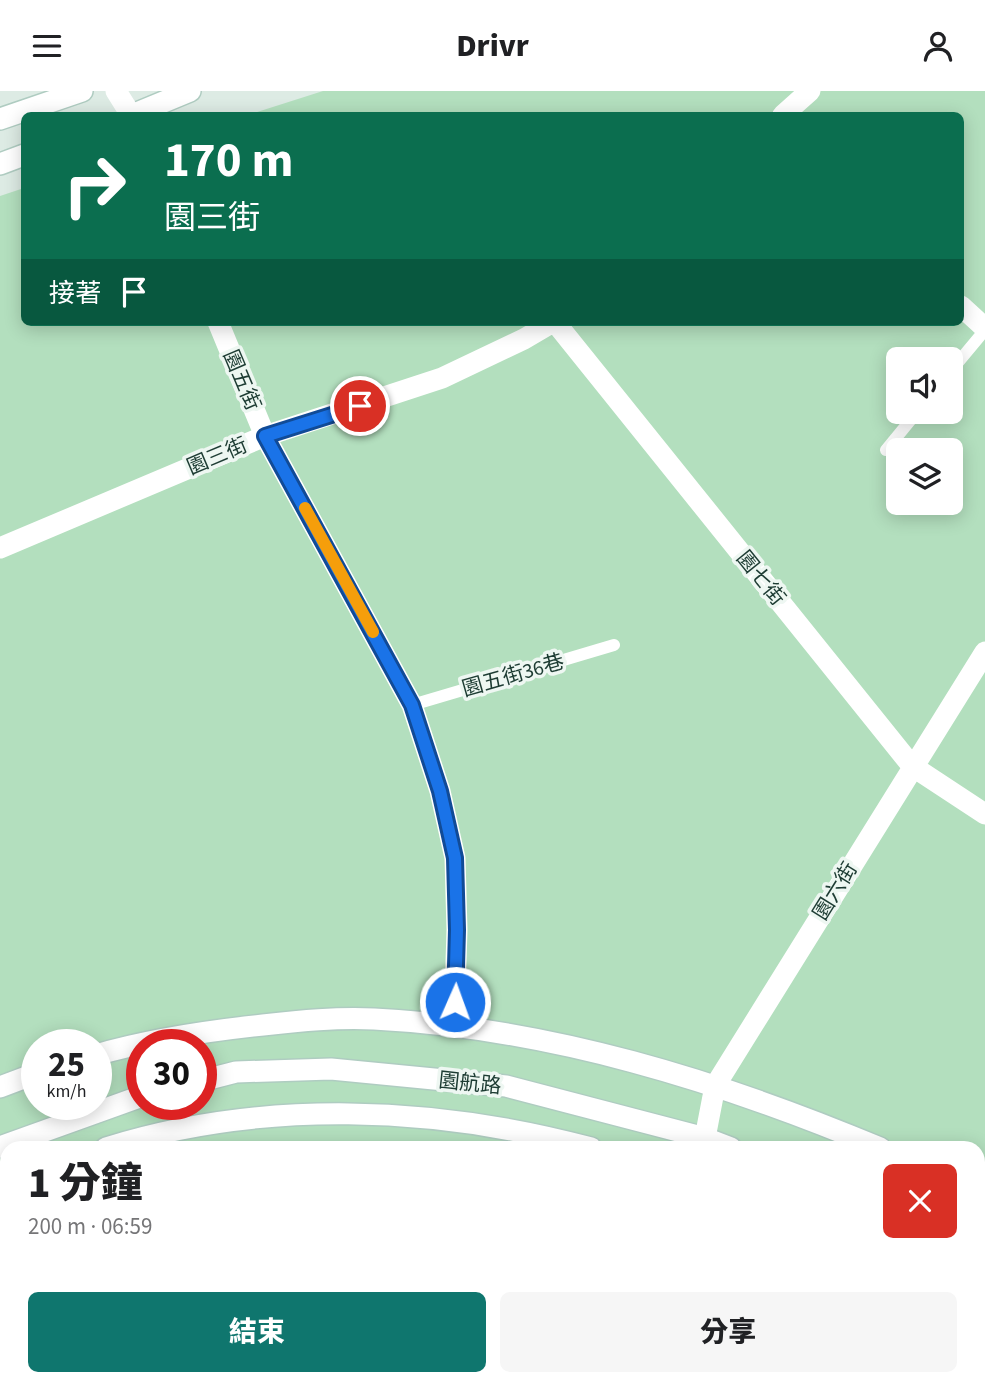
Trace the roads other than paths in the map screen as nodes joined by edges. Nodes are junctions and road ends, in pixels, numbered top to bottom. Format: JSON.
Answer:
{"nodes":[{"id":1,"x":82,"y":91,"type":"edge"},
{"id":2,"x":116,"y":91,"type":"edge"},
{"id":3,"x":190,"y":91,"type":"edge"},
{"id":4,"x":810,"y":91,"type":"edge"},
{"id":5,"x":23,"y":112,"type":"edge"},
{"id":6,"x":130,"y":112,"type":"edge"},
{"id":7,"x":139,"y":112,"type":"edge"},
{"id":8,"x":786,"y":112,"type":"edge"},
{"id":9,"x":21,"y":113,"type":"edge"},
{"id":10,"x":0,"y":120,"type":"edge"},
{"id":11,"x":21,"y":156,"type":"edge"},
{"id":12,"x":0,"y":164,"type":"edge"},
{"id":13,"x":964,"y":309,"type":"edge"},
{"id":14,"x":220,"y":326,"type":"edge"},
{"id":15,"x":546,"y":326,"type":"edge"},
{"id":16,"x":557,"y":326,"type":"edge"},
{"id":17,"x":985,"y":329,"type":"edge"},
{"id":18,"x":963,"y":356,"type":"edge"},
{"id":19,"x":907,"y":424,"type":"edge"},
{"id":20,"x":265,"y":436,"type":"junction"},
{"id":21,"x":896,"y":438,"type":"edge"},
{"id":22,"x":0,"y":548,"type":"edge"},
{"id":23,"x":614,"y":645,"type":"dead end"},
{"id":24,"x":985,"y":652,"type":"edge"},
{"id":25,"x":412,"y":705,"type":"junction"},
{"id":26,"x":912,"y":766,"type":"junction"},
{"id":27,"x":985,"y":814,"type":"edge"},
{"id":28,"x":454,"y":1025,"type":"junction"},
{"id":29,"x":112,"y":1050,"type":"edge"},
{"id":30,"x":217,"y":1077,"type":"edge"},
{"id":31,"x":21,"y":1079,"type":"edge"},
{"id":32,"x":715,"y":1086,"type":"junction"},
{"id":33,"x":0,"y":1087,"type":"edge"},
{"id":34,"x":126,"y":1102,"type":"edge"},
{"id":35,"x":705,"y":1138,"type":"junction"},
{"id":36,"x":17,"y":1141,"type":"edge"},
{"id":37,"x":128,"y":1141,"type":"edge"},
{"id":38,"x":564,"y":1141,"type":"edge"},
{"id":39,"x":713,"y":1141,"type":"edge"},
{"id":40,"x":861,"y":1141,"type":"edge"}],
"edges":[{"from":1,"to":5,"type":"street"},
{"from":2,"to":6,"type":"street"},
{"from":3,"to":7,"type":"street"},
{"from":4,"to":8,"type":"street"},
{"from":9,"to":10,"type":"street"},
{"from":11,"to":12,"type":"street"},
{"from":13,"to":17,"type":"street"},
{"from":14,"to":20,"type":"street","name":"園五街"},
{"from":15,"to":20,"type":"street","name":"園三街"},
{"from":16,"to":26,"type":"street","name":"園七街"},
{"from":17,"to":18,"type":"lane"},
{"from":19,"to":21,"type":"lane"},
{"from":20,"to":22,"type":"street","name":"園三街"},
{"from":20,"to":25,"type":"street","name":"園五街"},
{"from":23,"to":25,"type":"lane","name":"園五街36巷"},
{"from":24,"to":26,"type":"street","name":"園六街"},
{"from":25,"to":28,"type":"street","name":"園五街"},
{"from":26,"to":27,"type":"street","name":"園七街"},
{"from":26,"to":32,"type":"street","name":"園六街"},
{"from":28,"to":29,"type":"street"},
{"from":28,"to":32,"type":"street"},
{"from":30,"to":35,"type":"street","name":"園航路"},
{"from":31,"to":33,"type":"street"},
{"from":32,"to":35,"type":"street","name":"園六街"},
{"from":32,"to":40,"type":"street"},
{"from":34,"to":36,"type":"street"},
{"from":35,"to":39,"type":"street","name":"園航路"},
{"from":37,"to":38,"type":"street"}]}
